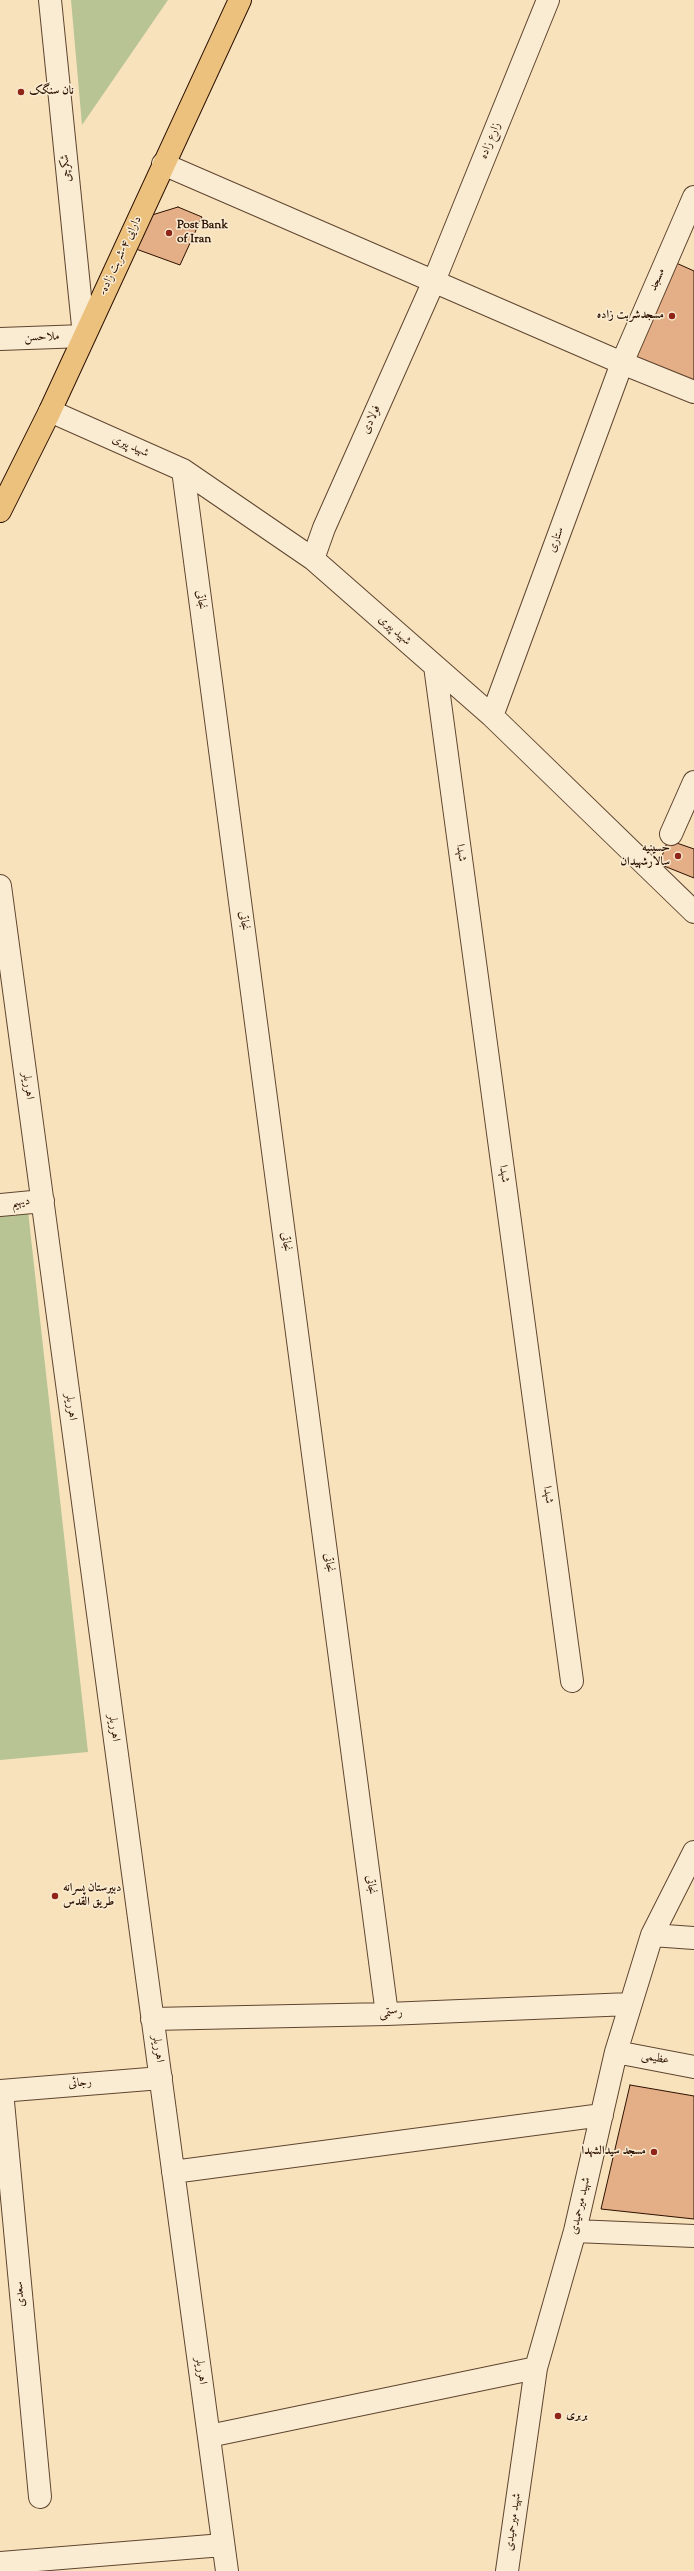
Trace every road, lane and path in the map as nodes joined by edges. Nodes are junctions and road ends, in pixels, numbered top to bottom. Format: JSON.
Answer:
{"nodes":[{"id":1,"x":50,"y":0,"type":"edge"},
{"id":2,"x":240,"y":0,"type":"edge"},
{"id":3,"x":548,"y":0,"type":"edge"},
{"id":4,"x":163,"y":164,"type":"junction"},
{"id":5,"x":694,"y":197,"type":"edge"},
{"id":6,"x":434,"y":281,"type":"junction"},
{"id":7,"x":84,"y":336,"type":"junction"},
{"id":8,"x":0,"y":339,"type":"edge"},
{"id":9,"x":622,"y":363,"type":"junction"},
{"id":10,"x":694,"y":392,"type":"edge"},
{"id":11,"x":50,"y":411,"type":"junction"},
{"id":12,"x":183,"y":470,"type":"junction"},
{"id":13,"x":0,"y":511,"type":"edge"},
{"id":14,"x":313,"y":559,"type":"junction"},
{"id":15,"x":435,"y":666,"type":"junction"},
{"id":16,"x":492,"y":716,"type":"junction"},
{"id":17,"x":694,"y":782,"type":"edge"},
{"id":18,"x":671,"y":834,"type":"dead end"},
{"id":19,"x":0,"y":886,"type":"edge"},
{"id":20,"x":694,"y":912,"type":"edge"},
{"id":21,"x":43,"y":1201,"type":"junction"},
{"id":22,"x":0,"y":1205,"type":"edge"},
{"id":23,"x":572,"y":1681,"type":"dead end"},
{"id":24,"x":694,"y":1852,"type":"edge"},
{"id":25,"x":652,"y":1935,"type":"junction"},
{"id":26,"x":694,"y":1938,"type":"edge"},
{"id":27,"x":630,"y":2004,"type":"junction"},
{"id":28,"x":387,"y":2014,"type":"junction"},
{"id":29,"x":152,"y":2019,"type":"junction"},
{"id":30,"x":616,"y":2052,"type":"junction"},
{"id":31,"x":694,"y":2067,"type":"edge"},
{"id":32,"x":161,"y":2078,"type":"junction"},
{"id":33,"x":1,"y":2091,"type":"edge"},
{"id":34,"x":602,"y":2115,"type":"junction"},
{"id":35,"x":173,"y":2172,"type":"junction"},
{"id":36,"x":575,"y":2231,"type":"junction"},
{"id":37,"x":694,"y":2236,"type":"edge"},
{"id":38,"x":536,"y":2368,"type":"junction"},
{"id":39,"x":209,"y":2436,"type":"junction"},
{"id":40,"x":40,"y":2497,"type":"dead end"},
{"id":41,"x":223,"y":2545,"type":"junction"},
{"id":42,"x":0,"y":2564,"type":"edge"},
{"id":43,"x":36,"y":2566,"type":"edge"},
{"id":44,"x":227,"y":2571,"type":"edge"},
{"id":45,"x":508,"y":2571,"type":"edge"}],
"edges":[{"from":1,"to":7,"type":"street","name":"شکرچی"},
{"from":2,"to":4,"type":"main road","name":"-دارایی ۴-شربت زاده"},
{"from":3,"to":6,"type":"street","name":"زارع زاده"},
{"from":4,"to":6,"type":"street"},
{"from":4,"to":7,"type":"main road","name":"-دارایی ۴-شربت زاده"},
{"from":5,"to":9,"type":"street","name":"مسجد"},
{"from":6,"to":9,"type":"street"},
{"from":6,"to":14,"type":"street","name":"فولادی"},
{"from":7,"to":8,"type":"street","name":"ملاحسن"},
{"from":7,"to":11,"type":"main road","name":"-دارایی ۴-شربت زاده"},
{"from":9,"to":10,"type":"street"},
{"from":9,"to":16,"type":"street","name":"ستاری"},
{"from":11,"to":12,"type":"street","name":"شهید پیری"},
{"from":11,"to":13,"type":"main road","name":"-دارایی ۴-شربت زاده"},
{"from":12,"to":14,"type":"street","name":"شهید پیری"},
{"from":12,"to":28,"type":"street","name":"نجاتی"},
{"from":14,"to":15,"type":"street","name":"شهید پیری"},
{"from":15,"to":16,"type":"street","name":"شهید پیری"},
{"from":15,"to":23,"type":"street","name":"شهدا"},
{"from":16,"to":20,"type":"street","name":"شهید پیری"},
{"from":17,"to":18,"type":"street"},
{"from":19,"to":21,"type":"street","name":"اهرریلر"},
{"from":21,"to":22,"type":"street","name":"دیهیم"},
{"from":21,"to":29,"type":"street","name":"اهرریلر"},
{"from":24,"to":25,"type":"street","name":"شهید میرحمیدی"},
{"from":25,"to":26,"type":"street"},
{"from":25,"to":27,"type":"street","name":"شهید میرحمیدی"},
{"from":27,"to":28,"type":"street","name":"رستمی"},
{"from":27,"to":30,"type":"street","name":"شهید میرحمیدی"},
{"from":28,"to":29,"type":"street","name":"رستمی"},
{"from":29,"to":32,"type":"street","name":"اهرریلر"},
{"from":30,"to":31,"type":"street","name":"عظیمی"},
{"from":30,"to":34,"type":"street","name":"شهید میرحمیدی"},
{"from":32,"to":33,"type":"street","name":"رجائی"},
{"from":32,"to":35,"type":"street","name":"اهرریلر"},
{"from":33,"to":40,"type":"street","name":"سعدی"},
{"from":34,"to":35,"type":"street"},
{"from":34,"to":36,"type":"street","name":"شهید میرحمیدی"},
{"from":35,"to":39,"type":"street","name":"اهرریلر"},
{"from":36,"to":37,"type":"street"},
{"from":36,"to":38,"type":"street","name":"شهید میرحمیدی"},
{"from":38,"to":39,"type":"street"},
{"from":38,"to":45,"type":"street","name":"شهید میرحمیدی"},
{"from":39,"to":41,"type":"street","name":"اهرریلر"},
{"from":41,"to":43,"type":"street"},
{"from":41,"to":44,"type":"street","name":"اهرریلر"},
{"from":42,"to":43,"type":"street"}]}
